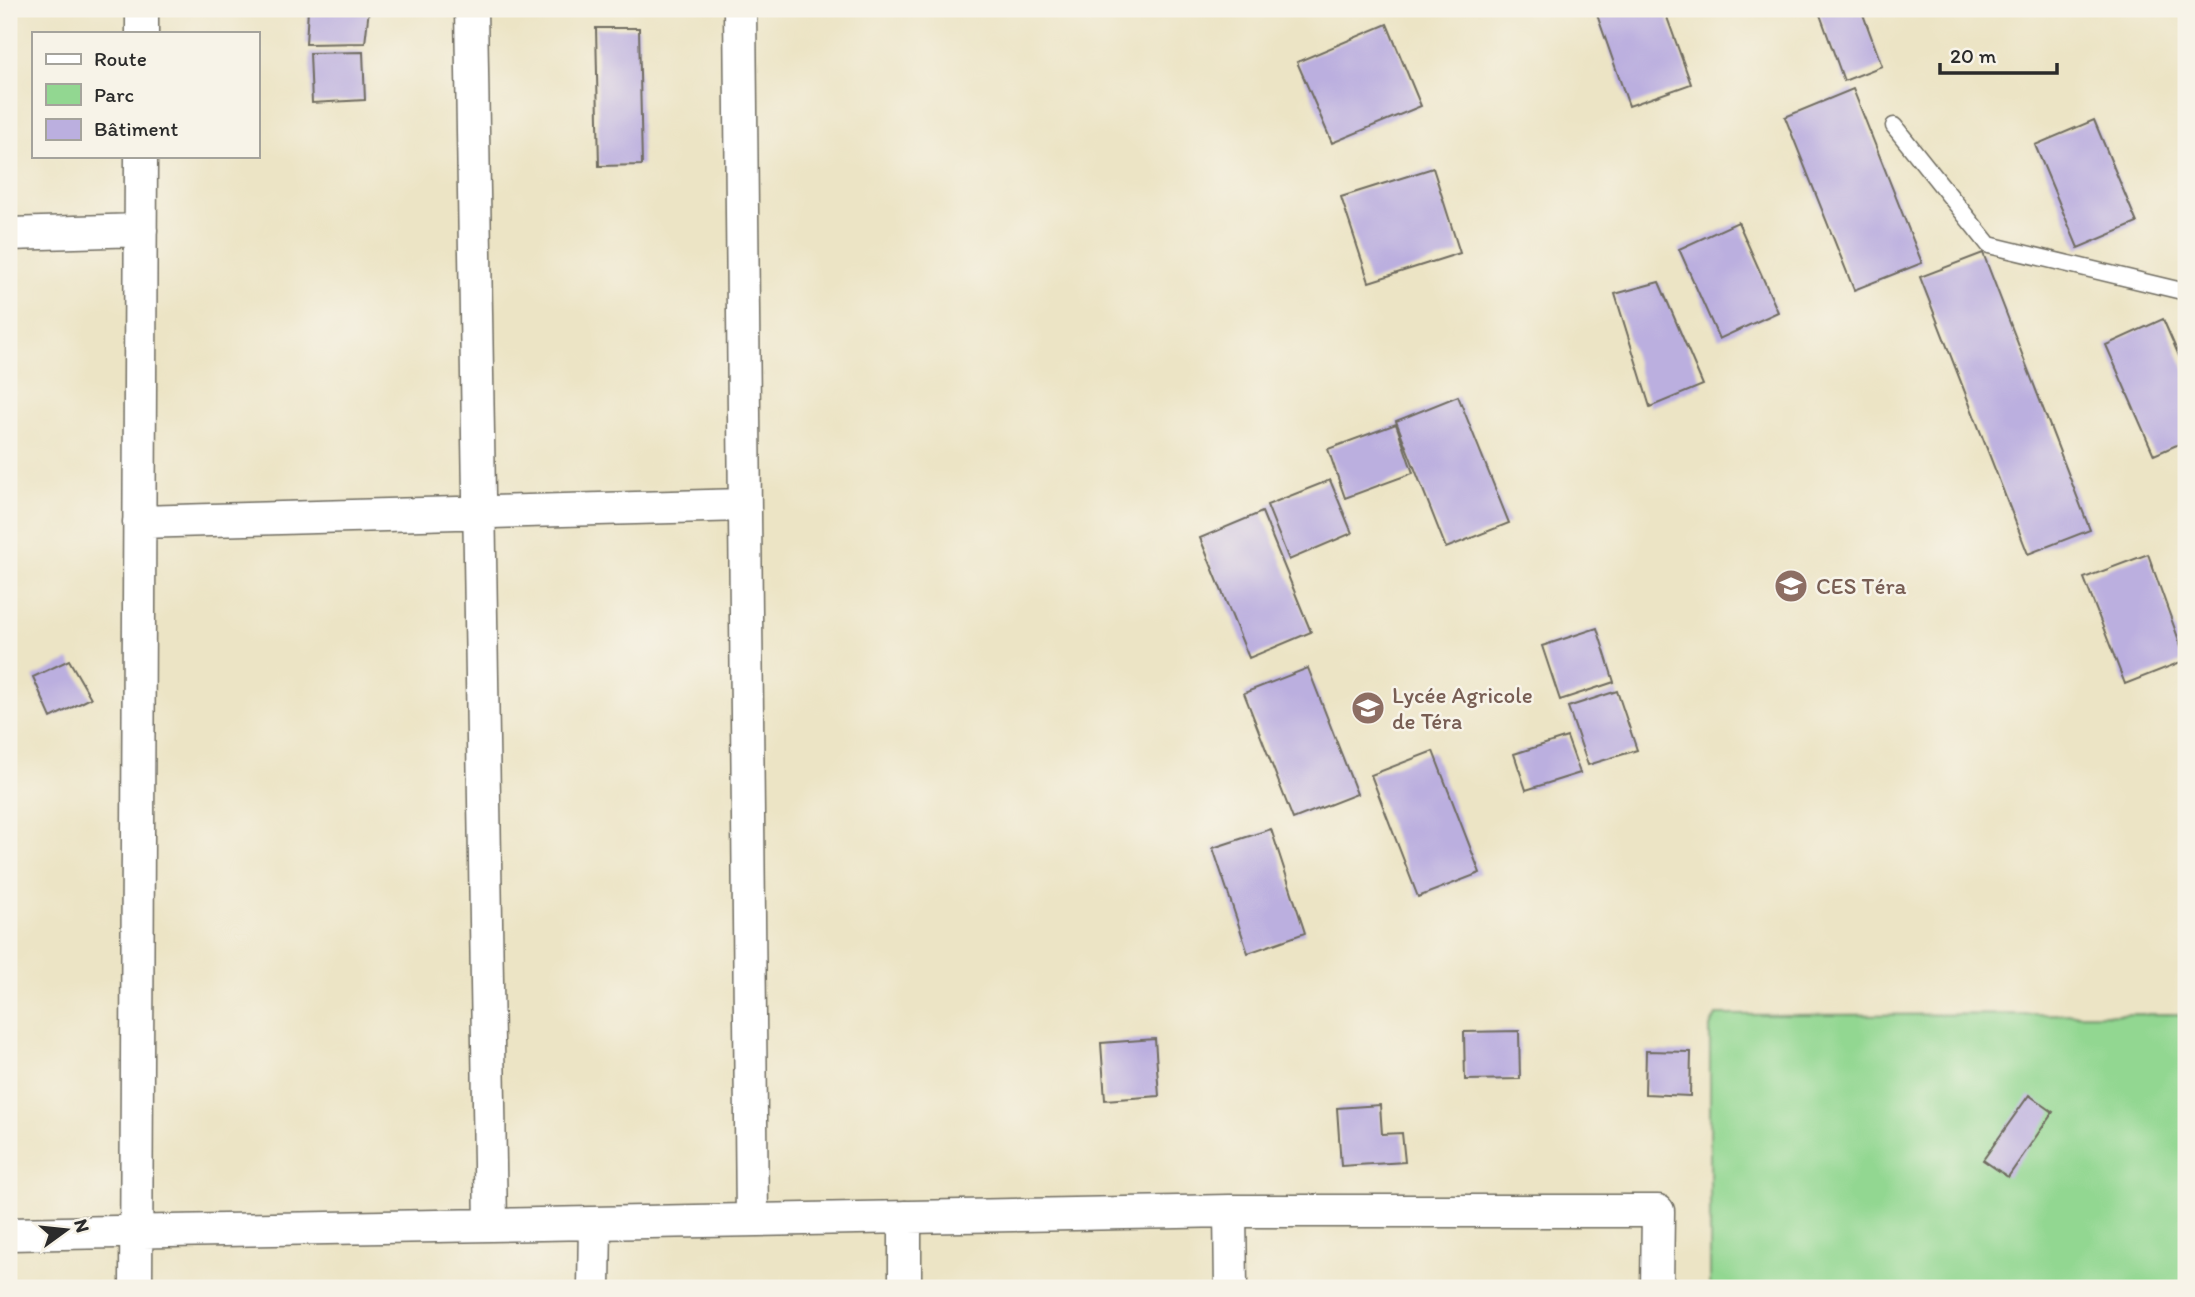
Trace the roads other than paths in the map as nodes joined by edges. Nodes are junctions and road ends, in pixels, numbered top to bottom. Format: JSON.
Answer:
{"nodes":[{"id":1,"x":142,"y":9,"type":"edge"},
{"id":2,"x":471,"y":9,"type":"edge"},
{"id":3,"x":740,"y":9,"type":"edge"},
{"id":4,"x":142,"y":32,"type":"edge"},
{"id":5,"x":1894,"y":126,"type":"dead end"},
{"id":6,"x":141,"y":158,"type":"edge"},
{"id":7,"x":141,"y":230,"type":"junction"},
{"id":8,"x":9,"y":234,"type":"edge"},
{"id":9,"x":2186,"y":292,"type":"edge"},
{"id":10,"x":744,"y":505,"type":"junction"},
{"id":11,"x":479,"y":512,"type":"junction"},
{"id":12,"x":139,"y":522,"type":"junction"},
{"id":13,"x":1230,"y":1210,"type":"junction"},
{"id":14,"x":905,"y":1217,"type":"junction"},
{"id":15,"x":752,"y":1220,"type":"junction"},
{"id":16,"x":594,"y":1223,"type":"junction"},
{"id":17,"x":491,"y":1225,"type":"junction"},
{"id":18,"x":136,"y":1231,"type":"junction"},
{"id":19,"x":9,"y":1234,"type":"edge"},
{"id":20,"x":136,"y":1288,"type":"edge"},
{"id":21,"x":594,"y":1288,"type":"edge"},
{"id":22,"x":905,"y":1288,"type":"edge"},
{"id":23,"x":1231,"y":1288,"type":"edge"},
{"id":24,"x":1657,"y":1288,"type":"edge"}],
"edges":[{"from":1,"to":4,"type":"street"},
{"from":2,"to":11,"type":"street"},
{"from":3,"to":10,"type":"street"},
{"from":5,"to":9,"type":"lane"},
{"from":6,"to":7,"type":"street"},
{"from":7,"to":8,"type":"street"},
{"from":7,"to":12,"type":"street"},
{"from":10,"to":11,"type":"street"},
{"from":10,"to":15,"type":"street"},
{"from":11,"to":12,"type":"street"},
{"from":11,"to":17,"type":"street"},
{"from":12,"to":18,"type":"street"},
{"from":13,"to":14,"type":"street"},
{"from":13,"to":23,"type":"street"},
{"from":13,"to":24,"type":"street"},
{"from":14,"to":15,"type":"street"},
{"from":14,"to":22,"type":"street"},
{"from":15,"to":16,"type":"street"},
{"from":16,"to":17,"type":"street"},
{"from":16,"to":21,"type":"street"},
{"from":17,"to":18,"type":"street"},
{"from":18,"to":19,"type":"street"},
{"from":18,"to":20,"type":"street"}]}
